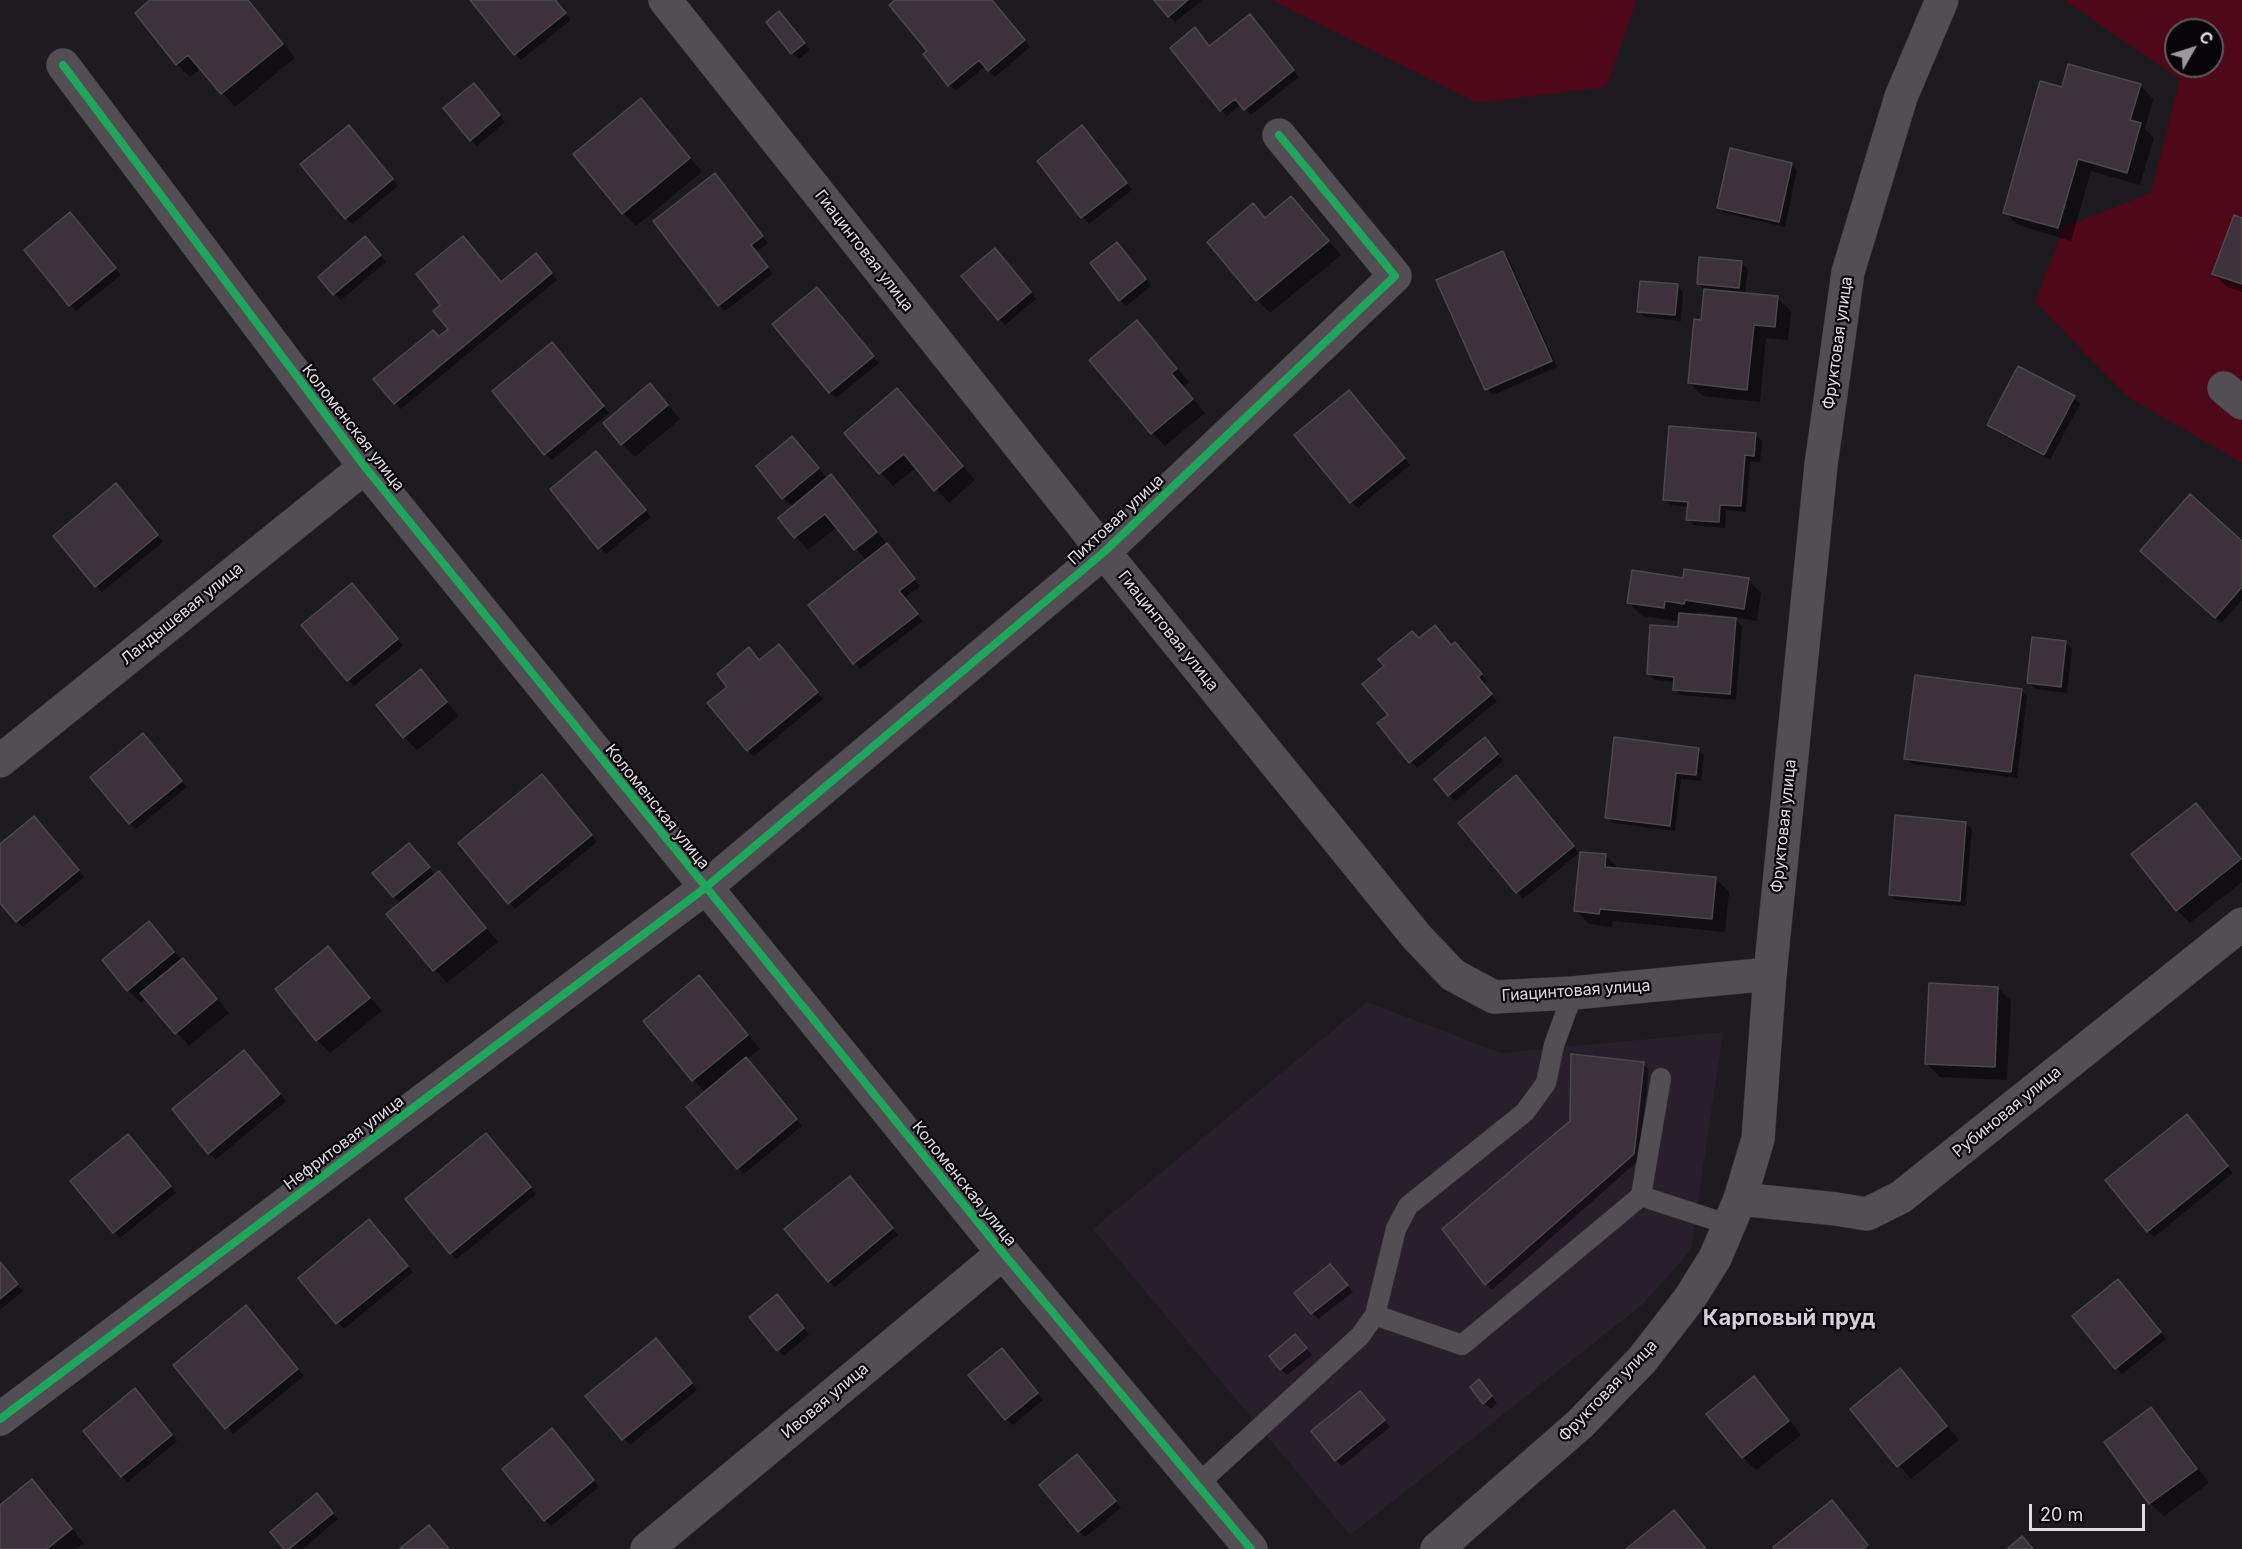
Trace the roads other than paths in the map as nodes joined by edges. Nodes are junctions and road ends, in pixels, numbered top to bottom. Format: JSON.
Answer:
{"nodes":[{"id":1,"x":665,"y":0,"type":"edge"},
{"id":2,"x":1942,"y":0,"type":"edge"},
{"id":3,"x":63,"y":65,"type":"dead end"},
{"id":4,"x":1279,"y":135,"type":"dead end"},
{"id":5,"x":365,"y":467,"type":"junction"},
{"id":6,"x":1104,"y":552,"type":"junction"},
{"id":7,"x":0,"y":761,"type":"edge"},
{"id":8,"x":705,"y":888,"type":"junction"},
{"id":9,"x":2242,"y":924,"type":"edge"},
{"id":10,"x":1770,"y":974,"type":"junction"},
{"id":11,"x":1573,"y":993,"type":"junction"},
{"id":12,"x":1661,"y":1078,"type":"dead end"},
{"id":13,"x":1641,"y":1196,"type":"junction"},
{"id":14,"x":1735,"y":1212,"type":"junction"},
{"id":15,"x":1003,"y":1253,"type":"junction"},
{"id":16,"x":1375,"y":1315,"type":"junction"},
{"id":17,"x":0,"y":1419,"type":"edge"},
{"id":18,"x":1197,"y":1485,"type":"junction"},
{"id":19,"x":647,"y":1549,"type":"edge"},
{"id":20,"x":1251,"y":1549,"type":"edge"},
{"id":21,"x":1437,"y":1549,"type":"edge"}],
"edges":[{"from":1,"to":6,"type":"street","name":"Гиацинтовая улица"},
{"from":2,"to":10,"type":"street","name":"Фруктовая улица"},
{"from":3,"to":5,"type":"street","name":"Коломенская улица"},
{"from":4,"to":6,"type":"street","name":"Пихтовая улица"},
{"from":5,"to":7,"type":"street","name":"Ландышевая улица"},
{"from":5,"to":8,"type":"street","name":"Коломенская улица"},
{"from":6,"to":8,"type":"street","name":"Пихтовая улица"},
{"from":6,"to":11,"type":"street","name":"Гиацинтовая улица"},
{"from":8,"to":15,"type":"street","name":"Коломенская улица"},
{"from":8,"to":17,"type":"street","name":"Нефритовая улица"},
{"from":9,"to":14,"type":"street","name":"Рубиновая улица"},
{"from":10,"to":11,"type":"street","name":"Гиацинтовая улица"},
{"from":10,"to":14,"type":"street","name":"Фруктовая улица"},
{"from":11,"to":16,"type":"lane"},
{"from":12,"to":13,"type":"lane"},
{"from":13,"to":14,"type":"lane"},
{"from":13,"to":16,"type":"lane"},
{"from":14,"to":21,"type":"street","name":"Фруктовая улица"},
{"from":15,"to":18,"type":"street","name":"Коломенская улица"},
{"from":15,"to":19,"type":"street","name":"Ивовая улица"},
{"from":16,"to":18,"type":"lane"},
{"from":18,"to":20,"type":"street","name":"Коломенская улица"}]}
